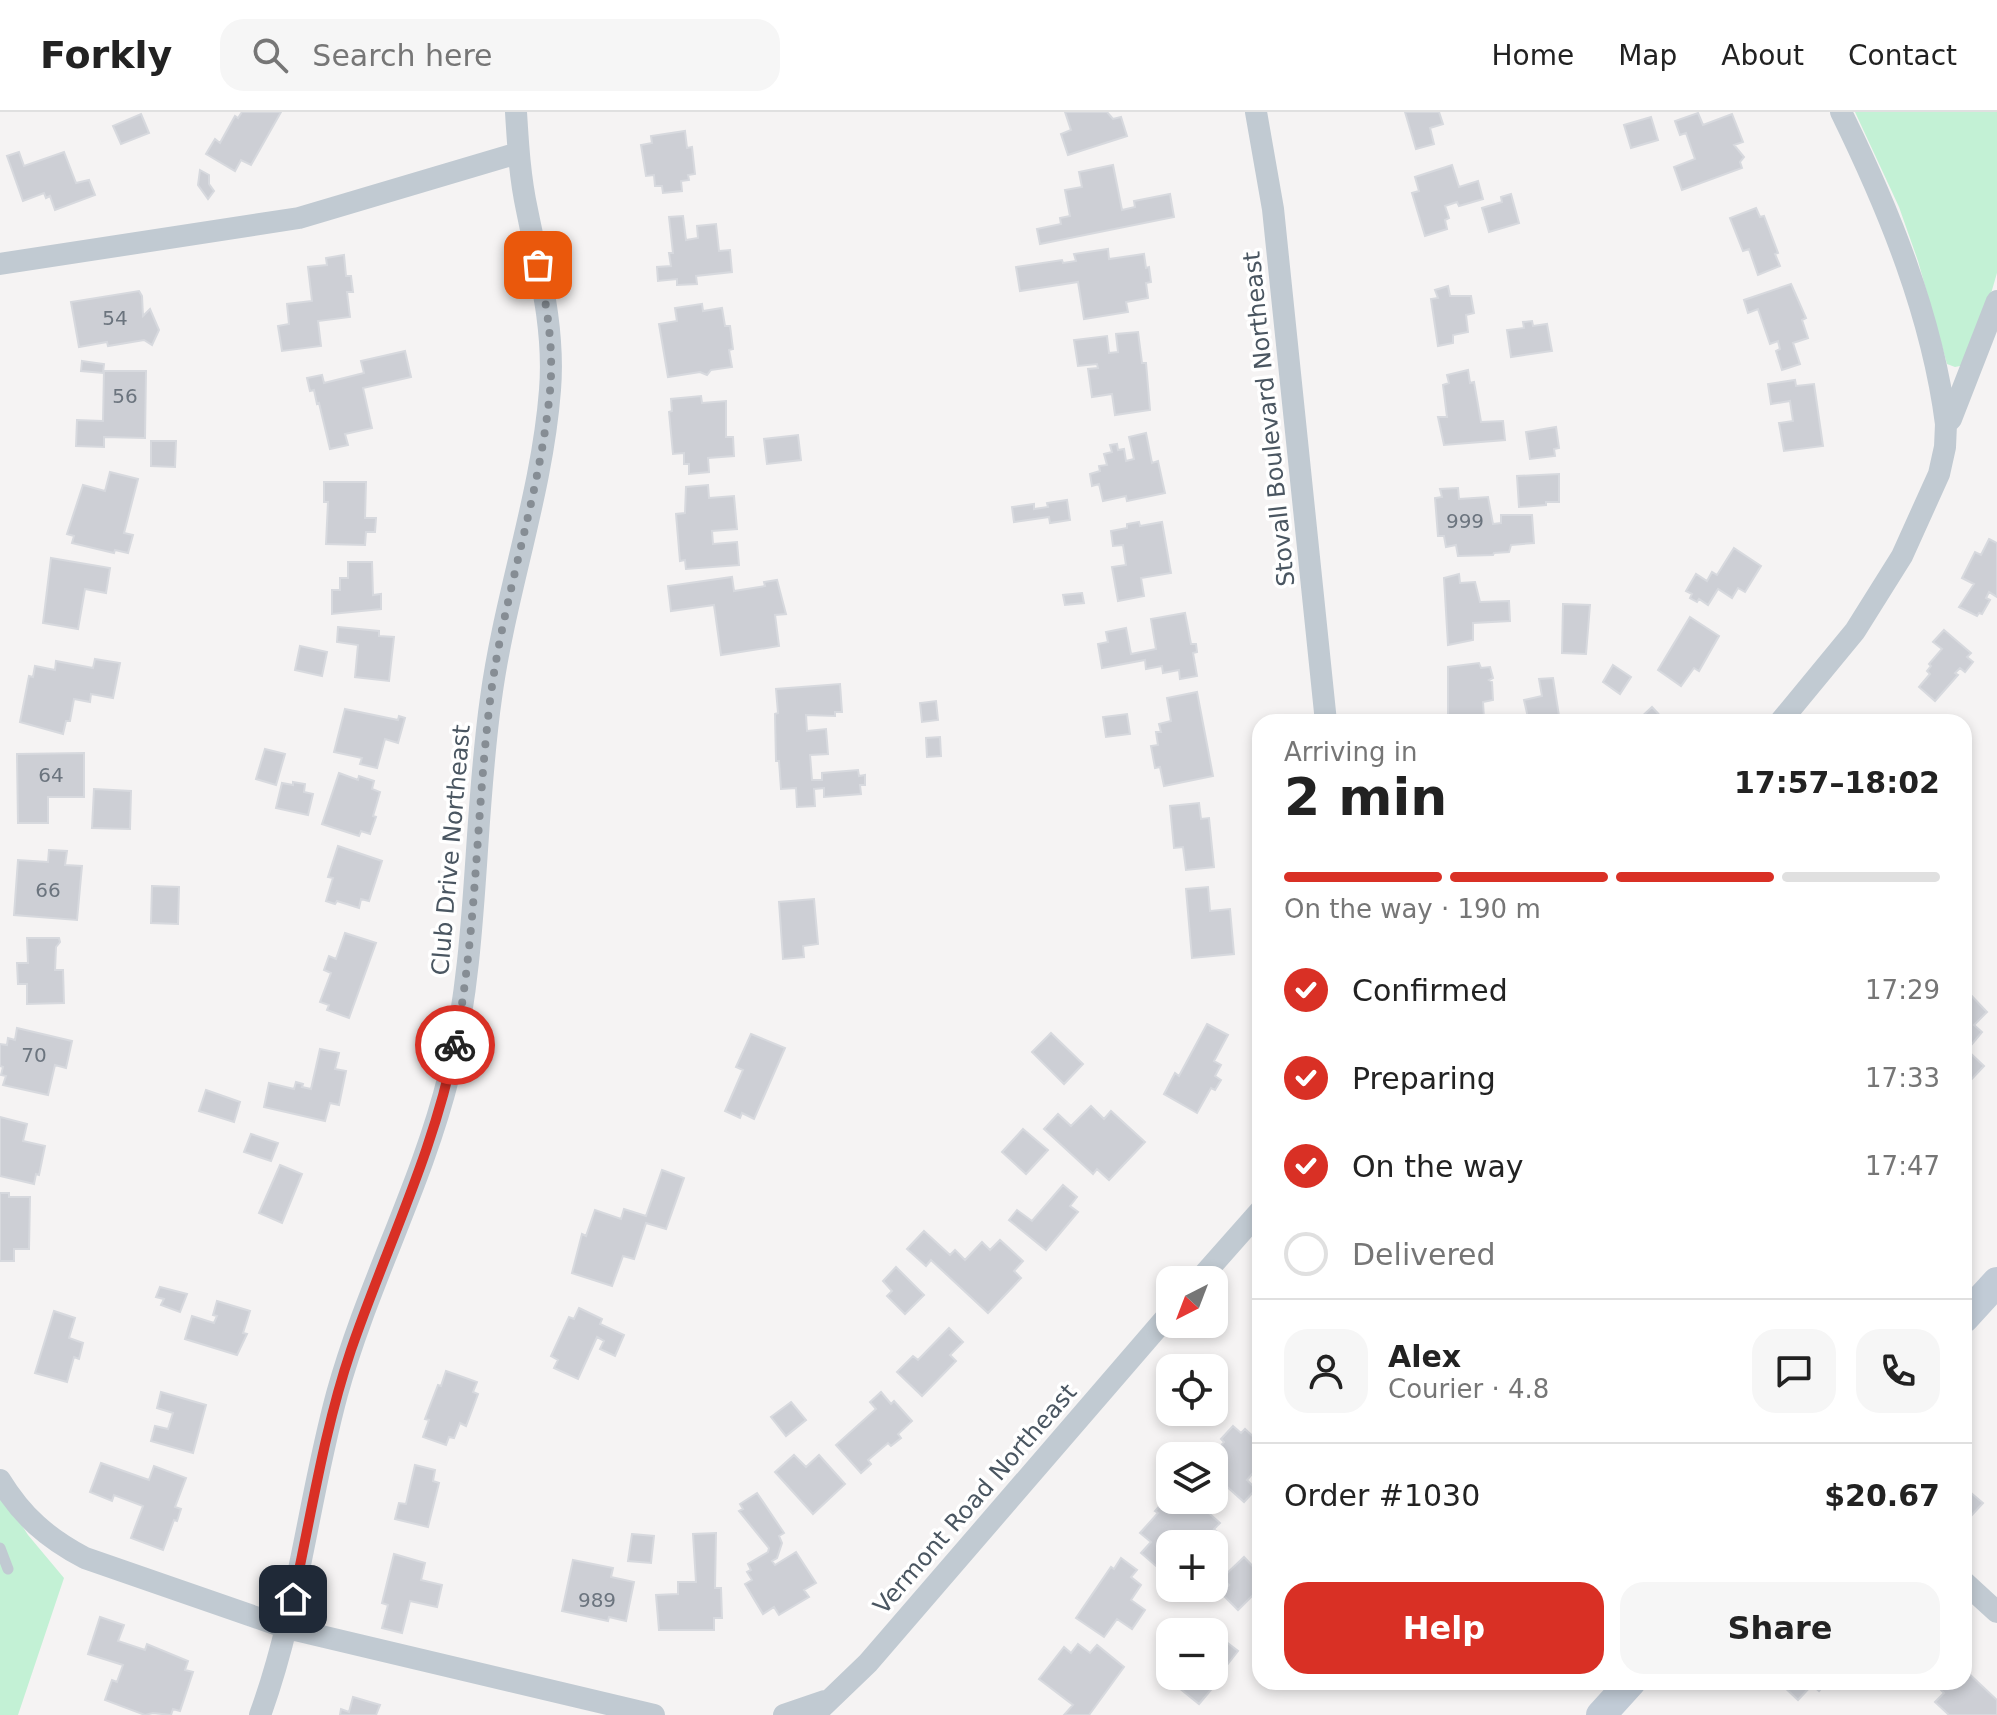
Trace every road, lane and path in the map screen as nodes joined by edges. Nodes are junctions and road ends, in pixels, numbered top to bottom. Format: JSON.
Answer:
{"nodes":[{"id":1,"x":516,"y":112,"type":"edge"},
{"id":2,"x":1256,"y":112,"type":"edge"},
{"id":3,"x":1841,"y":112,"type":"edge"},
{"id":4,"x":518,"y":153,"type":"junction"},
{"id":5,"x":0,"y":264,"type":"edge"},
{"id":6,"x":1997,"y":301,"type":"edge"},
{"id":7,"x":1946,"y":424,"type":"junction"},
{"id":8,"x":1325,"y":714,"type":"edge"},
{"id":9,"x":1787,"y":714,"type":"edge"},
{"id":10,"x":1252,"y":1220,"type":"edge"},
{"id":11,"x":1211,"y":1266,"type":"edge"},
{"id":12,"x":1997,"y":1282,"type":"edge"},
{"id":13,"x":1972,"y":1309,"type":"edge"},
{"id":14,"x":1156,"y":1329,"type":"edge"},
{"id":15,"x":0,"y":1480,"type":"edge"},
{"id":16,"x":7,"y":1506,"type":"edge"},
{"id":17,"x":0,"y":1548,"type":"edge"},
{"id":18,"x":8,"y":1569,"type":"dead end"},
{"id":19,"x":1972,"y":1589,"type":"edge"},
{"id":20,"x":1997,"y":1612,"type":"edge"},
{"id":21,"x":287,"y":1628,"type":"junction"},
{"id":22,"x":1624,"y":1690,"type":"edge"},
{"id":23,"x":822,"y":1707,"type":"edge"},
{"id":24,"x":260,"y":1715,"type":"edge"},
{"id":25,"x":654,"y":1715,"type":"edge"},
{"id":26,"x":784,"y":1715,"type":"edge"},
{"id":27,"x":1601,"y":1715,"type":"edge"}],
"edges":[{"from":1,"to":4,"type":"street","name":"Club Drive Northeast"},
{"from":2,"to":8,"type":"street","name":"Stovall Boulevard Northeast"},
{"from":3,"to":7,"type":"street"},
{"from":4,"to":5,"type":"street"},
{"from":4,"to":21,"type":"street","name":"Club Drive Northeast"},
{"from":6,"to":7,"type":"street"},
{"from":7,"to":9,"type":"street"},
{"from":10,"to":11,"type":"street"},
{"from":12,"to":13,"type":"main road"},
{"from":14,"to":23,"type":"street","name":"Vermont Road Northeast"},
{"from":15,"to":16,"type":"street"},
{"from":16,"to":21,"type":"street"},
{"from":17,"to":18,"type":"lane"},
{"from":19,"to":20,"type":"street"},
{"from":21,"to":24,"type":"street","name":"Club Drive Northeast"},
{"from":21,"to":25,"type":"street"},
{"from":22,"to":27,"type":"main road"},
{"from":23,"to":26,"type":"street"}]}
